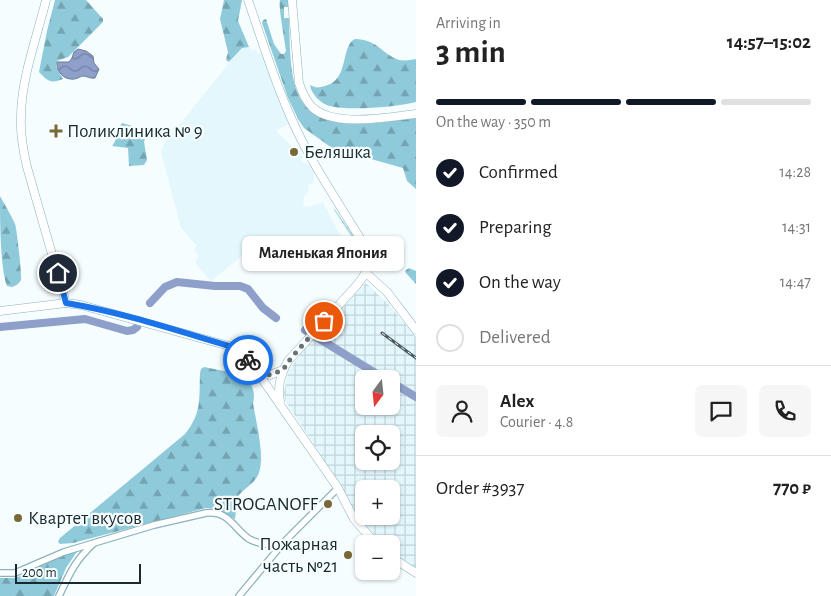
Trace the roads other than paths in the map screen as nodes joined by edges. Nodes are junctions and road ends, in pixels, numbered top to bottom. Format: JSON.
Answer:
{"nodes":[{"id":1,"x":46,"y":0,"type":"edge"},
{"id":2,"x":250,"y":0,"type":"edge"},
{"id":3,"x":293,"y":0,"type":"edge"},
{"id":4,"x":416,"y":112,"type":"edge"},
{"id":5,"x":367,"y":274,"type":"junction"},
{"id":6,"x":66,"y":303,"type":"junction"},
{"id":7,"x":0,"y":311,"type":"edge"},
{"id":8,"x":416,"y":330,"type":"edge"},
{"id":9,"x":283,"y":370,"type":"junction"},
{"id":10,"x":257,"y":371,"type":"junction"},
{"id":11,"x":280,"y":403,"type":"junction"},
{"id":12,"x":338,"y":488,"type":"junction"},
{"id":13,"x":368,"y":535,"type":"edge"},
{"id":14,"x":95,"y":543,"type":"junction"},
{"id":15,"x":281,"y":546,"type":"junction"},
{"id":16,"x":400,"y":563,"type":"edge"},
{"id":17,"x":0,"y":573,"type":"edge"},
{"id":18,"x":416,"y":573,"type":"edge"},
{"id":19,"x":59,"y":596,"type":"edge"},
{"id":20,"x":239,"y":596,"type":"edge"}],
"edges":[{"from":1,"to":6,"type":"main road"},
{"from":2,"to":5,"type":"main road"},
{"from":3,"to":4,"type":"main road"},
{"from":5,"to":8,"type":"main road"},
{"from":5,"to":9,"type":"main road"},
{"from":6,"to":7,"type":"main road"},
{"from":6,"to":10,"type":"main road"},
{"from":9,"to":10,"type":"main road"},
{"from":9,"to":11,"type":"main road"},
{"from":10,"to":11,"type":"main road"},
{"from":11,"to":12,"type":"main road"},
{"from":12,"to":13,"type":"main road"},
{"from":12,"to":15,"type":"street"},
{"from":14,"to":15,"type":"street"},
{"from":14,"to":17,"type":"street"},
{"from":14,"to":19,"type":"street"},
{"from":15,"to":20,"type":"street"},
{"from":16,"to":18,"type":"main road"}]}
